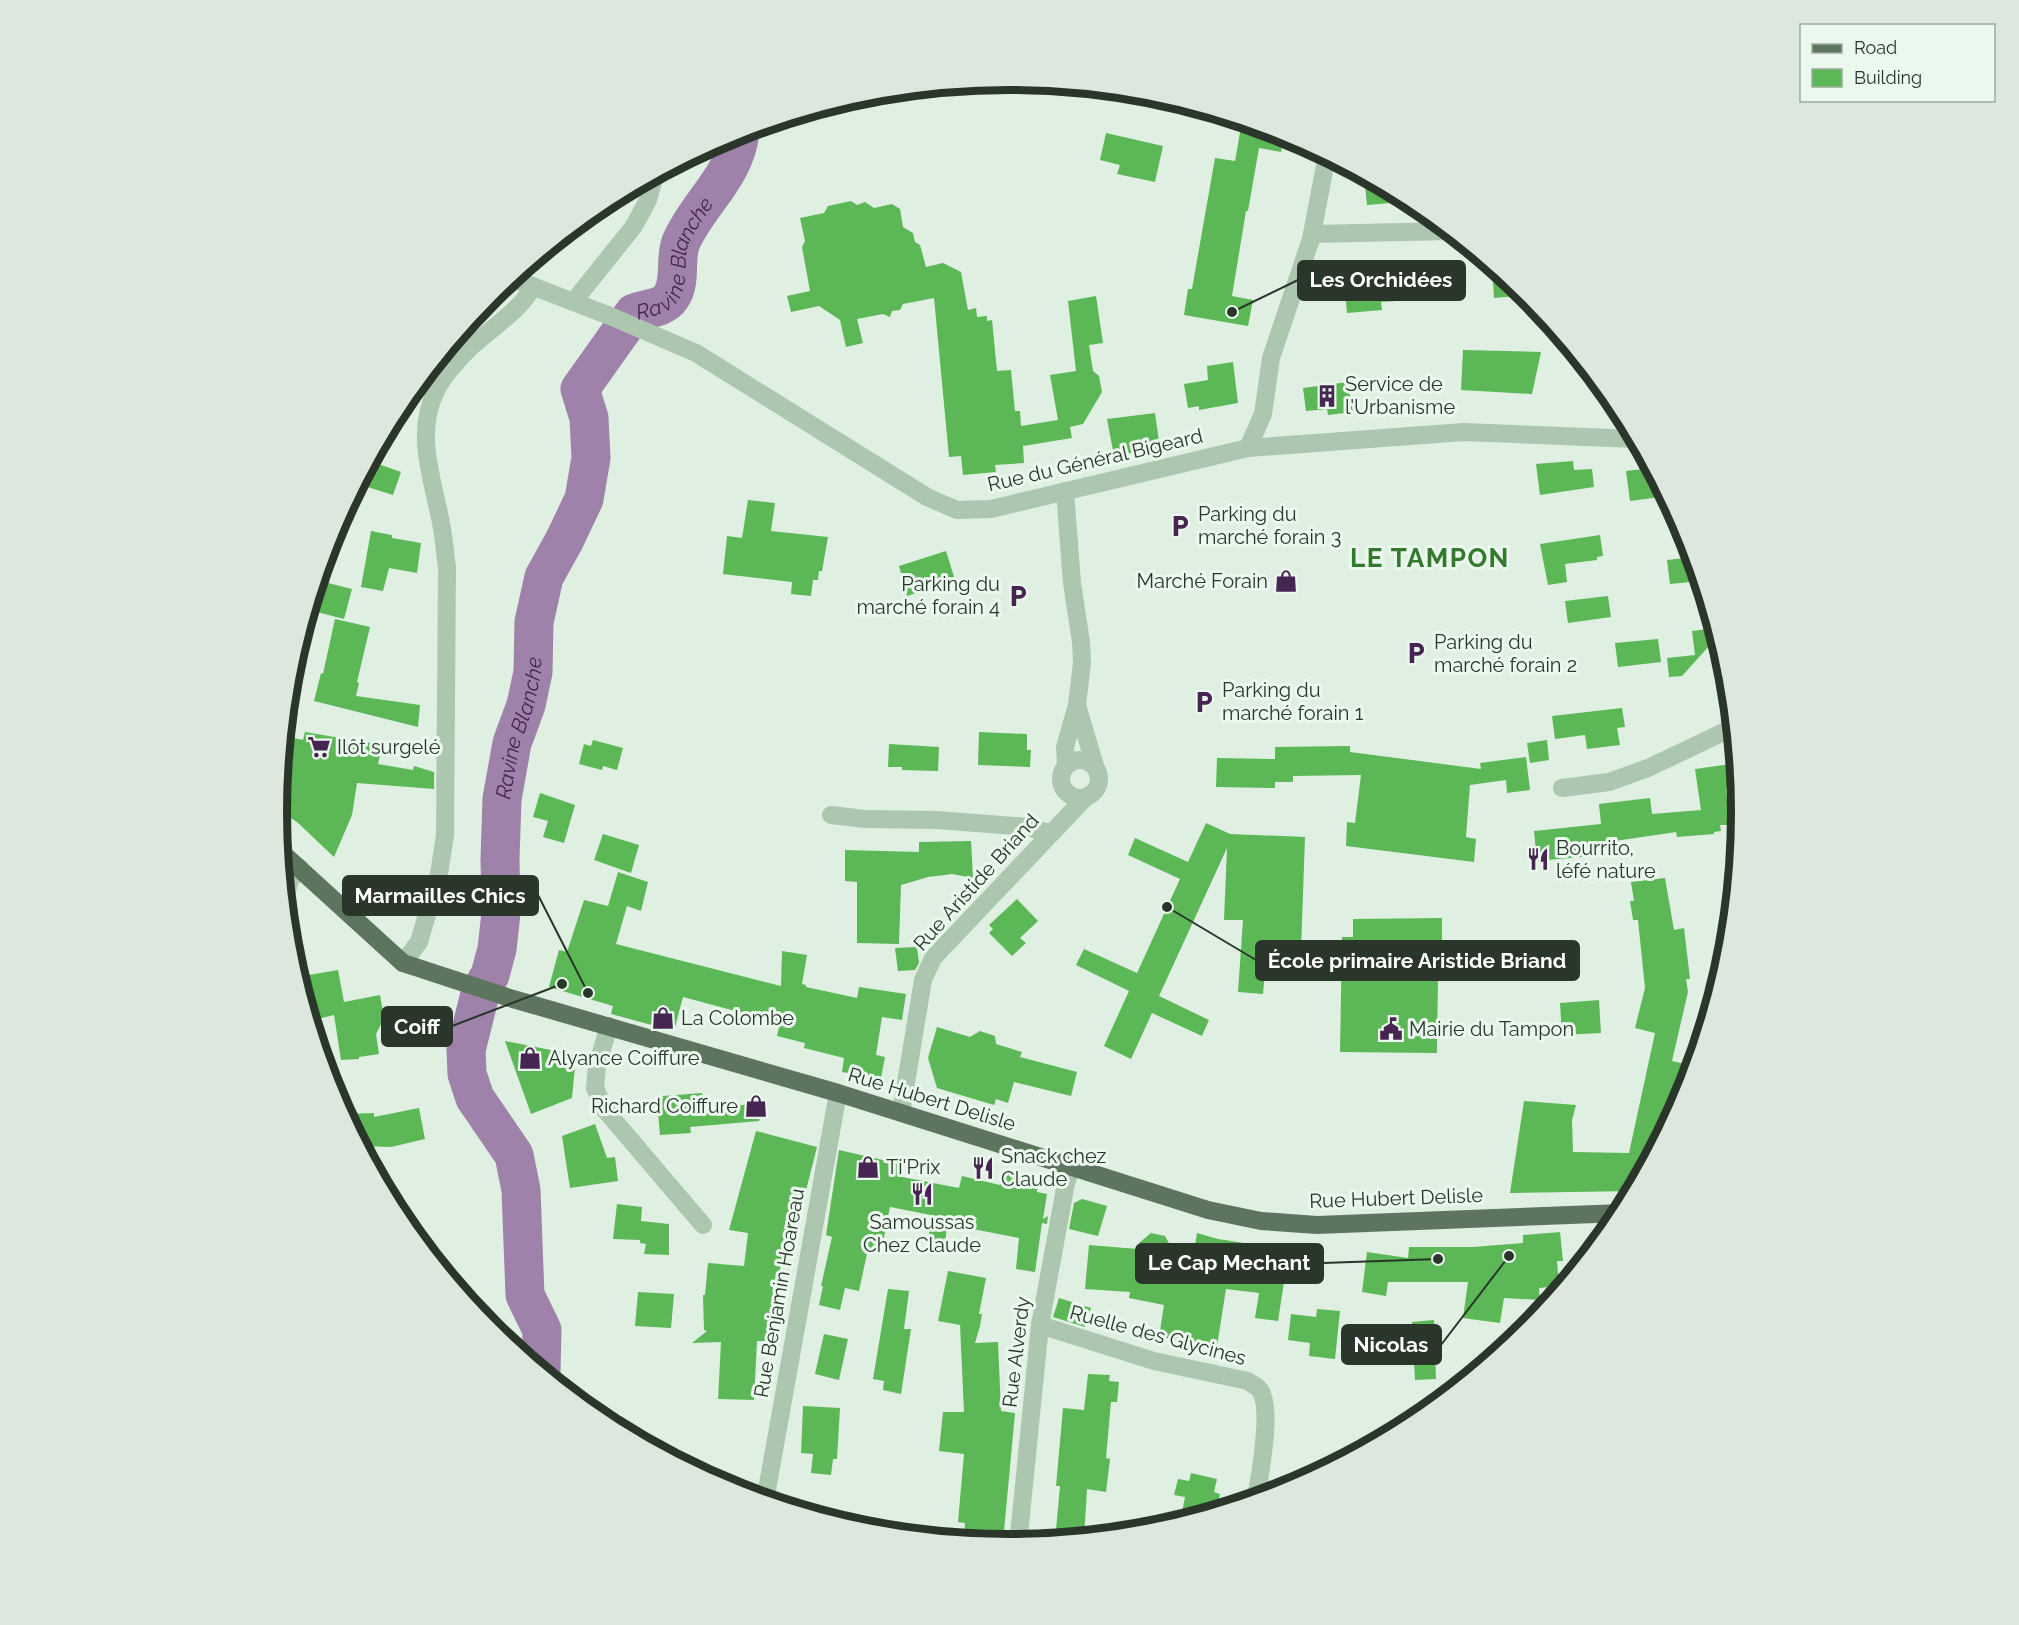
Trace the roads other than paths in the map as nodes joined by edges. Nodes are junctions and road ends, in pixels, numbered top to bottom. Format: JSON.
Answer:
{"nodes":[{"id":1,"x":1325,"y":163,"type":"edge"},
{"id":2,"x":652,"y":185,"type":"edge"},
{"id":3,"x":1438,"y":231,"type":"edge"},
{"id":4,"x":1312,"y":234,"type":"junction"},
{"id":5,"x":520,"y":281,"type":"edge"},
{"id":6,"x":533,"y":286,"type":"junction"},
{"id":7,"x":574,"y":301,"type":"junction"},
{"id":8,"x":1627,"y":439,"type":"edge"},
{"id":9,"x":1248,"y":447,"type":"junction"},
{"id":10,"x":1065,"y":491,"type":"junction"},
{"id":11,"x":1077,"y":705,"type":"junction"},
{"id":12,"x":1727,"y":730,"type":"edge"},
{"id":13,"x":1066,"y":765,"type":"junction"},
{"id":14,"x":1095,"y":766,"type":"junction"},
{"id":15,"x":1562,"y":788,"type":"dead end"},
{"id":16,"x":1085,"y":798,"type":"junction"},
{"id":17,"x":831,"y":814,"type":"dead end"},
{"id":18,"x":1049,"y":833,"type":"junction"},
{"id":19,"x":289,"y":859,"type":"edge"},
{"id":20,"x":300,"y":868,"type":"junction"},
{"id":21,"x":291,"y":879,"type":"edge"},
{"id":22,"x":403,"y":963,"type":"junction"},
{"id":23,"x":609,"y":1026,"type":"junction"},
{"id":24,"x":838,"y":1093,"type":"junction"},
{"id":25,"x":901,"y":1113,"type":"junction"},
{"id":26,"x":1072,"y":1166,"type":"junction"},
{"id":27,"x":1610,"y":1214,"type":"edge"},
{"id":28,"x":703,"y":1225,"type":"dead end"},
{"id":29,"x":1040,"y":1325,"type":"junction"},
{"id":30,"x":1257,"y":1491,"type":"edge"},
{"id":31,"x":766,"y":1493,"type":"edge"},
{"id":32,"x":1019,"y":1535,"type":"edge"}],
"edges":[{"from":1,"to":4,"type":"street"},
{"from":2,"to":7,"type":"street"},
{"from":3,"to":4,"type":"street"},
{"from":4,"to":9,"type":"street"},
{"from":5,"to":6,"type":"street","name":"Rue du Général Bigeard"},
{"from":6,"to":7,"type":"street","name":"Rue du Général Bigeard"},
{"from":6,"to":22,"type":"street"},
{"from":7,"to":10,"type":"street","name":"Rue du Général Bigeard"},
{"from":8,"to":9,"type":"street","name":"Rue du Général Bigeard"},
{"from":9,"to":10,"type":"street","name":"Rue du Général Bigeard"},
{"from":10,"to":11,"type":"street","name":"Rue Aristide Briand"},
{"from":11,"to":13,"type":"street","name":"Rue Aristide Briand"},
{"from":11,"to":14,"type":"street","name":"Rue Aristide Briand"},
{"from":12,"to":15,"type":"street"},
{"from":13,"to":14,"type":"street"},
{"from":13,"to":16,"type":"street","name":"Rue Aristide Briand"},
{"from":14,"to":16,"type":"street","name":"Rue Aristide Briand"},
{"from":16,"to":18,"type":"street","name":"Rue Aristide Briand"},
{"from":17,"to":18,"type":"street"},
{"from":18,"to":25,"type":"street","name":"Rue Aristide Briand"},
{"from":19,"to":20,"type":"main road","name":"Rue Hubert Delisle"},
{"from":20,"to":21,"type":"street"},
{"from":20,"to":22,"type":"main road","name":"Rue Hubert Delisle"},
{"from":22,"to":23,"type":"main road","name":"Rue Hubert Delisle"},
{"from":23,"to":24,"type":"main road","name":"Rue Hubert Delisle"},
{"from":23,"to":28,"type":"street"},
{"from":24,"to":25,"type":"main road","name":"Rue Hubert Delisle"},
{"from":24,"to":31,"type":"street","name":"Rue Benjamin Hoareau"},
{"from":25,"to":26,"type":"main road","name":"Rue Hubert Delisle"},
{"from":26,"to":27,"type":"main road","name":"Rue Hubert Delisle"},
{"from":26,"to":29,"type":"street","name":"Rue Alverdy"},
{"from":29,"to":30,"type":"street","name":"Ruelle des Glycines"},
{"from":29,"to":32,"type":"street","name":"Rue Alverdy"}]}
